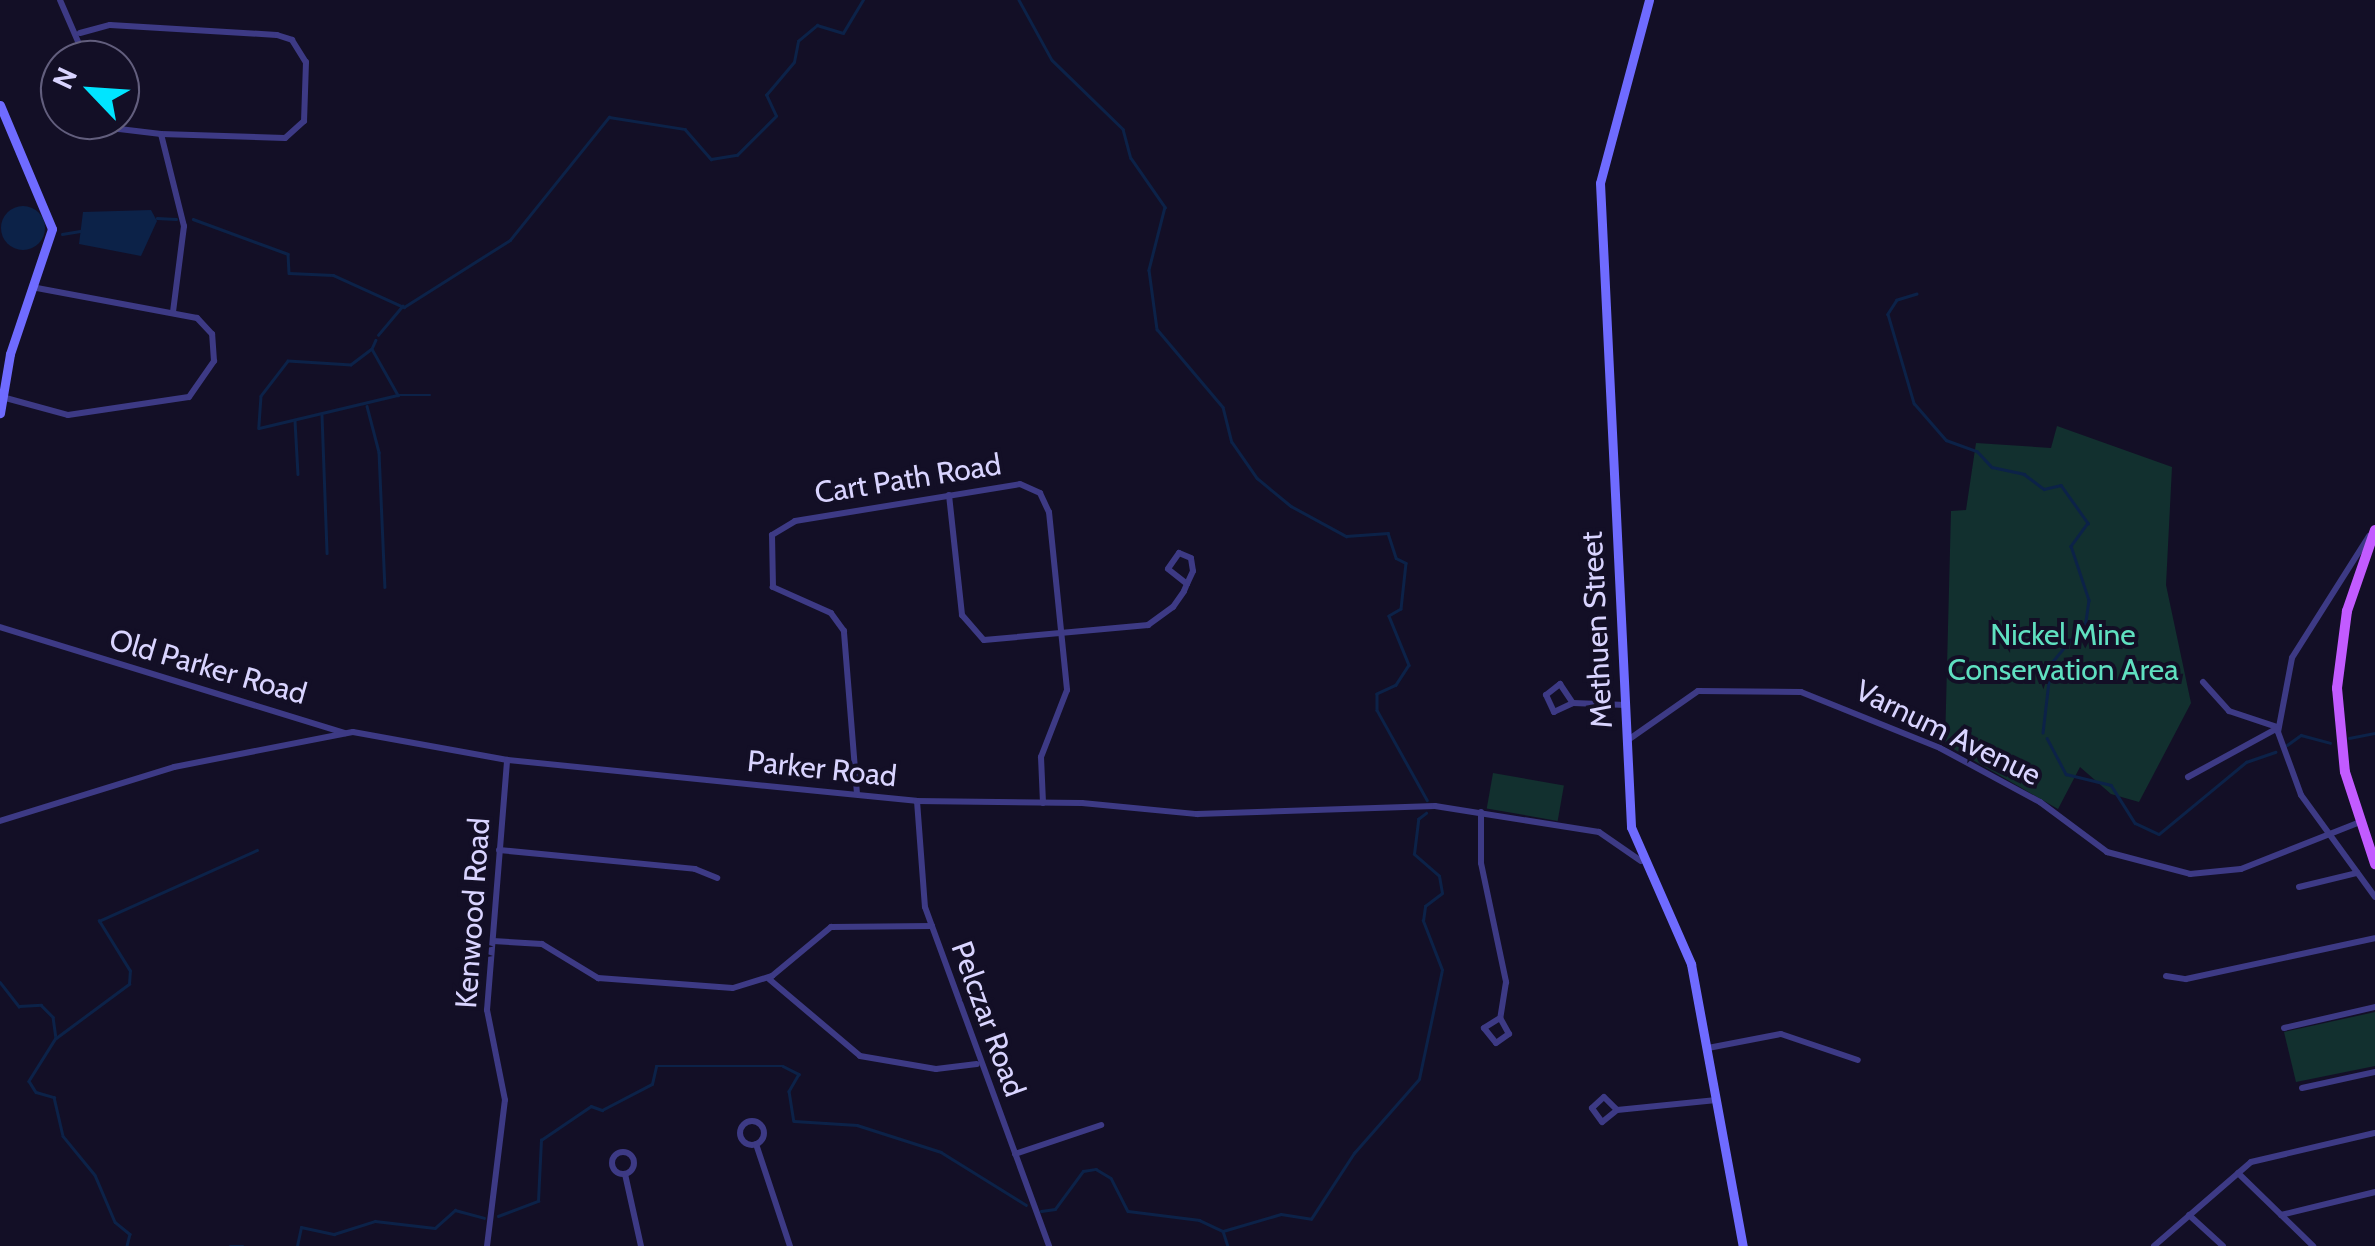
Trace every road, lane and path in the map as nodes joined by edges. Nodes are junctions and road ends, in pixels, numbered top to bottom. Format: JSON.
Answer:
{"nodes":[{"id":1,"x":60,"y":0,"type":"edge"},
{"id":2,"x":1648,"y":0,"type":"edge"},
{"id":3,"x":80,"y":33,"type":"junction"},
{"id":4,"x":82,"y":40,"type":"edge"},
{"id":5,"x":0,"y":106,"type":"edge"},
{"id":6,"x":140,"y":132,"type":"edge"},
{"id":7,"x":161,"y":134,"type":"junction"},
{"id":8,"x":37,"y":288,"type":"junction"},
{"id":9,"x":173,"y":312,"type":"junction"},
{"id":10,"x":1,"y":397,"type":"edge"},
{"id":11,"x":0,"y":414,"type":"edge"},
{"id":12,"x":950,"y":494,"type":"junction"},
{"id":13,"x":2375,"y":528,"type":"edge"},
{"id":14,"x":1187,"y":584,"type":"junction"},
{"id":15,"x":0,"y":627,"type":"edge"},
{"id":16,"x":1062,"y":634,"type":"junction"},
{"id":17,"x":2202,"y":682,"type":"dead end"},
{"id":18,"x":1573,"y":703,"type":"junction"},
{"id":19,"x":1626,"y":705,"type":"junction"},
{"id":20,"x":2278,"y":728,"type":"junction"},
{"id":21,"x":346,"y":733,"type":"junction"},
{"id":22,"x":1628,"y":740,"type":"junction"},
{"id":23,"x":506,"y":760,"type":"junction"},
{"id":24,"x":2188,"y":777,"type":"dead end"},
{"id":25,"x":857,"y":794,"type":"junction"},
{"id":26,"x":916,"y":801,"type":"junction"},
{"id":27,"x":1043,"y":803,"type":"junction"},
{"id":28,"x":1481,"y":812,"type":"junction"},
{"id":29,"x":0,"y":821,"type":"edge"},
{"id":30,"x":2358,"y":823,"type":"junction"},
{"id":31,"x":2331,"y":838,"type":"junction"},
{"id":32,"x":499,"y":850,"type":"junction"},
{"id":33,"x":1641,"y":861,"type":"junction"},
{"id":34,"x":2375,"y":864,"type":"edge"},
{"id":35,"x":2356,"y":872,"type":"junction"},
{"id":36,"x":717,"y":878,"type":"dead end"},
{"id":37,"x":2299,"y":887,"type":"dead end"},
{"id":38,"x":2375,"y":897,"type":"edge"},
{"id":39,"x":932,"y":926,"type":"junction"},
{"id":40,"x":2375,"y":938,"type":"edge"},
{"id":41,"x":492,"y":941,"type":"junction"},
{"id":42,"x":2166,"y":976,"type":"dead end"},
{"id":43,"x":768,"y":978,"type":"junction"},
{"id":44,"x":2375,"y":1007,"type":"edge"},
{"id":45,"x":1500,"y":1018,"type":"junction"},
{"id":46,"x":2284,"y":1028,"type":"dead end"},
{"id":47,"x":1708,"y":1048,"type":"junction"},
{"id":48,"x":1858,"y":1060,"type":"dead end"},
{"id":49,"x":977,"y":1064,"type":"junction"},
{"id":50,"x":2375,"y":1072,"type":"edge"},
{"id":51,"x":2302,"y":1088,"type":"dead end"},
{"id":52,"x":1718,"y":1100,"type":"junction"},
{"id":53,"x":1617,"y":1110,"type":"dead end"},
{"id":54,"x":1100,"y":1125,"type":"dead end"},
{"id":55,"x":2375,"y":1133,"type":"edge"},
{"id":56,"x":756,"y":1144,"type":"dead end"},
{"id":57,"x":1015,"y":1154,"type":"junction"},
{"id":58,"x":2238,"y":1173,"type":"junction"},
{"id":59,"x":625,"y":1174,"type":"dead end"},
{"id":60,"x":2375,"y":1192,"type":"edge"},
{"id":61,"x":2189,"y":1214,"type":"junction"},
{"id":62,"x":2281,"y":1215,"type":"junction"},
{"id":63,"x":487,"y":1246,"type":"edge"},
{"id":64,"x":641,"y":1246,"type":"edge"},
{"id":65,"x":790,"y":1246,"type":"edge"},
{"id":66,"x":1049,"y":1246,"type":"edge"},
{"id":67,"x":1743,"y":1246,"type":"edge"},
{"id":68,"x":2154,"y":1246,"type":"edge"},
{"id":69,"x":2223,"y":1246,"type":"edge"},
{"id":70,"x":2313,"y":1246,"type":"edge"}],
"edges":[{"from":1,"to":3,"type":"street"},
{"from":2,"to":19,"type":"street","name":"Methuen Street"},
{"from":3,"to":4,"type":"street"},
{"from":3,"to":7,"type":"street"},
{"from":5,"to":8,"type":"street"},
{"from":6,"to":7,"type":"street"},
{"from":7,"to":9,"type":"street"},
{"from":8,"to":9,"type":"street"},
{"from":8,"to":10,"type":"street"},
{"from":9,"to":10,"type":"street"},
{"from":10,"to":11,"type":"street"},
{"from":12,"to":16,"type":"street"},
{"from":12,"to":16,"type":"street","name":"Cart Path Road"},
{"from":12,"to":25,"type":"street","name":"Cart Path Road"},
{"from":13,"to":20,"type":"street"},
{"from":13,"to":30,"type":"main road"},
{"from":14,"to":14,"type":"street"},
{"from":14,"to":16,"type":"street"},
{"from":15,"to":21,"type":"street","name":"Old Parker Road"},
{"from":16,"to":27,"type":"street","name":"Cart Path Road"},
{"from":17,"to":20,"type":"street"},
{"from":18,"to":18,"type":"street"},
{"from":18,"to":19,"type":"street"},
{"from":19,"to":22,"type":"street","name":"Methuen Street"},
{"from":20,"to":24,"type":"street"},
{"from":20,"to":31,"type":"street"},
{"from":21,"to":23,"type":"street","name":"Parker Road"},
{"from":21,"to":29,"type":"street","name":"Parker Road"},
{"from":22,"to":31,"type":"street","name":"Varnum Avenue"},
{"from":22,"to":33,"type":"street","name":"Methuen Street"},
{"from":23,"to":25,"type":"street","name":"Parker Road"},
{"from":23,"to":32,"type":"street","name":"Kenwood Road"},
{"from":25,"to":26,"type":"street","name":"Parker Road"},
{"from":26,"to":27,"type":"street","name":"Parker Road"},
{"from":26,"to":39,"type":"street","name":"Pelczar Road"},
{"from":27,"to":28,"type":"street","name":"Parker Road"},
{"from":28,"to":33,"type":"street","name":"Parker Road"},
{"from":28,"to":45,"type":"street"},
{"from":30,"to":31,"type":"street","name":"Varnum Avenue"},
{"from":30,"to":34,"type":"main road"},
{"from":31,"to":35,"type":"street"},
{"from":32,"to":36,"type":"street"},
{"from":32,"to":41,"type":"street","name":"Kenwood Road"},
{"from":33,"to":47,"type":"street","name":"Methuen Street"},
{"from":35,"to":37,"type":"street"},
{"from":35,"to":38,"type":"street"},
{"from":39,"to":43,"type":"street"},
{"from":39,"to":49,"type":"street","name":"Pelczar Road"},
{"from":40,"to":42,"type":"street"},
{"from":41,"to":43,"type":"street"},
{"from":41,"to":63,"type":"street","name":"Kenwood Road"},
{"from":43,"to":49,"type":"street"},
{"from":44,"to":46,"type":"street"},
{"from":45,"to":45,"type":"street"},
{"from":47,"to":48,"type":"street"},
{"from":47,"to":52,"type":"street","name":"Methuen Street"},
{"from":49,"to":57,"type":"street","name":"Pelczar Road"},
{"from":50,"to":51,"type":"street"},
{"from":52,"to":53,"type":"street"},
{"from":52,"to":67,"type":"street","name":"Methuen Street"},
{"from":54,"to":57,"type":"street"},
{"from":55,"to":58,"type":"street"},
{"from":56,"to":65,"type":"street"},
{"from":57,"to":66,"type":"street","name":"Pelczar Road"},
{"from":58,"to":61,"type":"street"},
{"from":58,"to":62,"type":"street"},
{"from":59,"to":64,"type":"street"},
{"from":60,"to":62,"type":"street"},
{"from":61,"to":68,"type":"street"},
{"from":61,"to":69,"type":"street"},
{"from":62,"to":70,"type":"street"}]}
